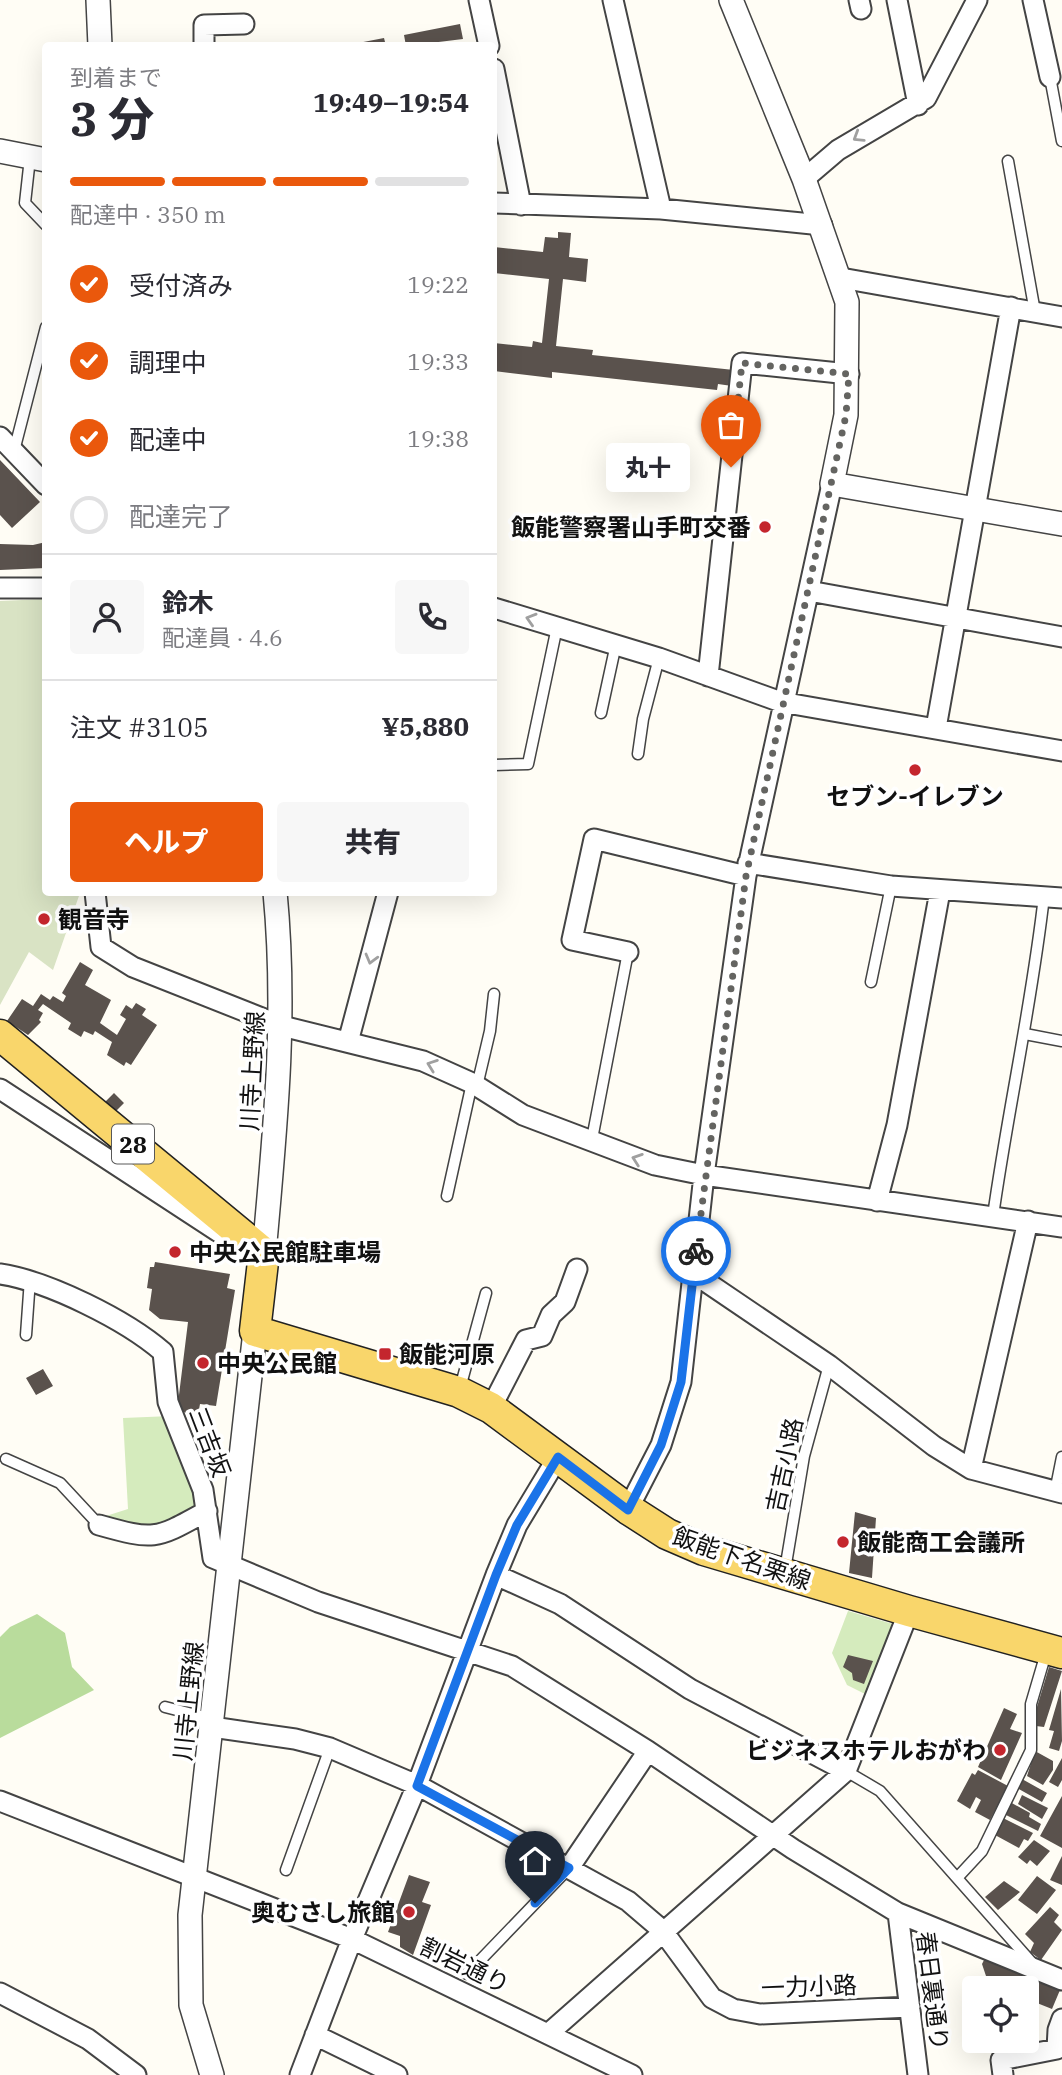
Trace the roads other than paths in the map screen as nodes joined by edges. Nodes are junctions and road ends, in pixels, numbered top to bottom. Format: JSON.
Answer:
{"nodes":[{"id":1,"x":98,"y":0,"type":"edge"},
{"id":2,"x":480,"y":0,"type":"edge"},
{"id":3,"x":613,"y":0,"type":"edge"},
{"id":4,"x":731,"y":0,"type":"edge"},
{"id":5,"x":897,"y":0,"type":"edge"},
{"id":6,"x":977,"y":0,"type":"edge"},
{"id":7,"x":1033,"y":0,"type":"edge"},
{"id":8,"x":244,"y":24,"type":"dead end"},
{"id":9,"x":100,"y":42,"type":"edge"},
{"id":10,"x":205,"y":42,"type":"edge"},
{"id":11,"x":488,"y":42,"type":"edge"},
{"id":12,"x":1050,"y":77,"type":"joint"},
{"id":13,"x":497,"y":84,"type":"edge"},
{"id":14,"x":918,"y":104,"type":"junction"},
{"id":15,"x":1062,"y":141,"type":"edge"},
{"id":16,"x":0,"y":151,"type":"edge"},
{"id":17,"x":38,"y":159,"type":"edge"},
{"id":18,"x":1008,"y":161,"type":"dead end"},
{"id":19,"x":804,"y":179,"type":"junction"},
{"id":20,"x":497,"y":203,"type":"edge"},
{"id":21,"x":521,"y":205,"type":"junction"},
{"id":22,"x":661,"y":209,"type":"junction"},
{"id":23,"x":42,"y":221,"type":"edge"},
{"id":24,"x":822,"y":225,"type":"junction"},
{"id":25,"x":841,"y":278,"type":"junction"},
{"id":26,"x":1011,"y":307,"type":"junction"},
{"id":27,"x":1035,"y":312,"type":"junction"},
{"id":28,"x":1062,"y":317,"type":"edge"},
{"id":29,"x":42,"y":339,"type":"edge"},
{"id":30,"x":849,"y":374,"type":"junction"},
{"id":31,"x":7,"y":444,"type":"edge"},
{"id":32,"x":42,"y":481,"type":"edge"},
{"id":33,"x":832,"y":484,"type":"junction"},
{"id":34,"x":976,"y":508,"type":"junction"},
{"id":35,"x":1062,"y":524,"type":"edge"},
{"id":36,"x":0,"y":588,"type":"edge"},
{"id":37,"x":42,"y":588,"type":"edge"},
{"id":38,"x":809,"y":591,"type":"junction"},
{"id":39,"x":497,"y":609,"type":"edge"},
{"id":40,"x":955,"y":618,"type":"junction"},
{"id":41,"x":556,"y":627,"type":"junction"},
{"id":42,"x":1062,"y":637,"type":"edge"},
{"id":43,"x":616,"y":644,"type":"junction"},
{"id":44,"x":659,"y":658,"type":"junction"},
{"id":45,"x":708,"y":676,"type":"junction"},
{"id":46,"x":782,"y":702,"type":"junction"},
{"id":47,"x":601,"y":713,"type":"dead end"},
{"id":48,"x":936,"y":728,"type":"junction"},
{"id":49,"x":1062,"y":751,"type":"edge"},
{"id":50,"x":638,"y":754,"type":"dead end"},
{"id":51,"x":497,"y":765,"type":"edge"},
{"id":52,"x":747,"y":869,"type":"junction"},
{"id":53,"x":891,"y":886,"type":"junction"},
{"id":54,"x":940,"y":891,"type":"junction"},
{"id":55,"x":95,"y":896,"type":"edge"},
{"id":56,"x":275,"y":896,"type":"edge"},
{"id":57,"x":383,"y":896,"type":"edge"},
{"id":58,"x":1053,"y":897,"type":"edge"},
{"id":59,"x":628,"y":952,"type":"joint"},
{"id":60,"x":872,"y":982,"type":"dead end"},
{"id":61,"x":494,"y":994,"type":"dead end"},
{"id":62,"x":282,"y":1026,"type":"junction"},
{"id":63,"x":1025,"y":1034,"type":"junction"},
{"id":64,"x":0,"y":1035,"type":"edge"},
{"id":65,"x":1062,"y":1041,"type":"edge"},
{"id":66,"x":348,"y":1042,"type":"junction"},
{"id":67,"x":474,"y":1084,"type":"junction"},
{"id":68,"x":0,"y":1089,"type":"edge"},
{"id":69,"x":592,"y":1139,"type":"junction"},
{"id":70,"x":704,"y":1175,"type":"junction"},
{"id":71,"x":447,"y":1196,"type":"dead end"},
{"id":72,"x":877,"y":1202,"type":"junction"},
{"id":73,"x":993,"y":1216,"type":"junction"},
{"id":74,"x":1028,"y":1221,"type":"junction"},
{"id":75,"x":1062,"y":1227,"type":"edge"},
{"id":76,"x":264,"y":1257,"type":"junction"},
{"id":77,"x":577,"y":1269,"type":"dead end"},
{"id":78,"x":694,"y":1273,"type":"junction"},
{"id":79,"x":0,"y":1274,"type":"edge"},
{"id":80,"x":30,"y":1279,"type":"junction"},
{"id":81,"x":486,"y":1293,"type":"dead end"},
{"id":82,"x":256,"y":1331,"type":"junction"},
{"id":83,"x":26,"y":1335,"type":"dead end"},
{"id":84,"x":829,"y":1365,"type":"junction"},
{"id":85,"x":459,"y":1392,"type":"junction"},
{"id":86,"x":491,"y":1408,"type":"junction"},
{"id":87,"x":558,"y":1457,"type":"junction"},
{"id":88,"x":1062,"y":1457,"type":"edge"},
{"id":89,"x":6,"y":1459,"type":"dead end"},
{"id":90,"x":971,"y":1469,"type":"junction"},
{"id":91,"x":1059,"y":1493,"type":"edge"},
{"id":92,"x":628,"y":1510,"type":"junction"},
{"id":93,"x":207,"y":1511,"type":"junction"},
{"id":94,"x":99,"y":1525,"type":"joint"},
{"id":95,"x":230,"y":1565,"type":"junction"},
{"id":96,"x":784,"y":1574,"type":"junction"},
{"id":97,"x":496,"y":1575,"type":"junction"},
{"id":98,"x":909,"y":1611,"type":"junction"},
{"id":99,"x":466,"y":1649,"type":"junction"},
{"id":100,"x":1055,"y":1651,"type":"edge"},
{"id":101,"x":164,"y":1707,"type":"dead end"},
{"id":102,"x":212,"y":1723,"type":"junction"},
{"id":103,"x":330,"y":1748,"type":"junction"},
{"id":104,"x":648,"y":1751,"type":"junction"},
{"id":105,"x":846,"y":1771,"type":"junction"},
{"id":106,"x":417,"y":1786,"type":"junction"},
{"id":107,"x":0,"y":1801,"type":"edge"},
{"id":108,"x":774,"y":1835,"type":"junction"},
{"id":109,"x":569,"y":1868,"type":"junction"},
{"id":110,"x":286,"y":1870,"type":"dead end"},
{"id":111,"x":194,"y":1878,"type":"junction"},
{"id":112,"x":957,"y":1878,"type":"junction"},
{"id":113,"x":898,"y":1913,"type":"junction"},
{"id":114,"x":662,"y":1930,"type":"junction"},
{"id":115,"x":352,"y":1939,"type":"junction"},
{"id":116,"x":1036,"y":1967,"type":"junction"},
{"id":117,"x":467,"y":1973,"type":"dead end"},
{"id":118,"x":1062,"y":1980,"type":"edge"},
{"id":119,"x":0,"y":1993,"type":"edge"},
{"id":120,"x":910,"y":2007,"type":"junction"},
{"id":121,"x":1062,"y":2019,"type":"edge"},
{"id":122,"x":549,"y":2033,"type":"junction"},
{"id":123,"x":314,"y":2035,"type":"junction"},
{"id":124,"x":625,"y":2074,"type":"edge"},
{"id":125,"x":136,"y":2075,"type":"edge"},
{"id":126,"x":212,"y":2075,"type":"edge"},
{"id":127,"x":300,"y":2075,"type":"edge"},
{"id":128,"x":397,"y":2075,"type":"edge"},
{"id":129,"x":918,"y":2075,"type":"edge"},
{"id":130,"x":1003,"y":2075,"type":"edge"}],
"edges":[{"from":1,"to":9,"type":"street"},
{"from":2,"to":11,"type":"street"},
{"from":3,"to":22,"type":"street"},
{"from":4,"to":19,"type":"street"},
{"from":5,"to":14,"type":"street"},
{"from":6,"to":14,"type":"street"},
{"from":7,"to":12,"type":"street"},
{"from":8,"to":10,"type":"street"},
{"from":12,"to":15,"type":"lane"},
{"from":13,"to":21,"type":"street"},
{"from":14,"to":19,"type":"street","one_way":true},
{"from":16,"to":17,"type":"street"},
{"from":17,"to":23,"type":"lane"},
{"from":18,"to":27,"type":"lane"},
{"from":19,"to":24,"type":"street"},
{"from":20,"to":21,"type":"street"},
{"from":21,"to":22,"type":"street"},
{"from":22,"to":24,"type":"street"},
{"from":24,"to":25,"type":"street"},
{"from":25,"to":26,"type":"street"},
{"from":25,"to":30,"type":"street"},
{"from":26,"to":27,"type":"street"},
{"from":26,"to":34,"type":"street"},
{"from":27,"to":28,"type":"street"},
{"from":29,"to":31,"type":"lane"},
{"from":30,"to":33,"type":"street"},
{"from":30,"to":45,"type":"street"},
{"from":31,"to":32,"type":"street"},
{"from":33,"to":34,"type":"street"},
{"from":33,"to":38,"type":"street"},
{"from":34,"to":35,"type":"street"},
{"from":34,"to":40,"type":"street"},
{"from":36,"to":37,"type":"street"},
{"from":38,"to":40,"type":"street"},
{"from":38,"to":46,"type":"street"},
{"from":41,"to":39,"type":"street","one_way":true},
{"from":40,"to":42,"type":"street"},
{"from":40,"to":48,"type":"street"},
{"from":41,"to":43,"type":"street"},
{"from":41,"to":51,"type":"lane"},
{"from":43,"to":44,"type":"street"},
{"from":43,"to":47,"type":"lane"},
{"from":44,"to":45,"type":"street"},
{"from":44,"to":50,"type":"lane"},
{"from":45,"to":46,"type":"street"},
{"from":46,"to":48,"type":"street"},
{"from":46,"to":52,"type":"street"},
{"from":48,"to":49,"type":"street"},
{"from":52,"to":53,"type":"street"},
{"from":52,"to":59,"type":"street"},
{"from":52,"to":70,"type":"street"},
{"from":53,"to":54,"type":"street"},
{"from":53,"to":60,"type":"lane"},
{"from":54,"to":58,"type":"street"},
{"from":54,"to":72,"type":"street"},
{"from":55,"to":62,"type":"street"},
{"from":56,"to":62,"type":"street","name":"川寺上野線"},
{"from":57,"to":66,"type":"street","one_way":true},
{"from":58,"to":63,"type":"lane"},
{"from":59,"to":69,"type":"lane"},
{"from":61,"to":67,"type":"lane"},
{"from":62,"to":66,"type":"street"},
{"from":62,"to":76,"type":"street","name":"川寺上野線"},
{"from":63,"to":65,"type":"lane"},
{"from":63,"to":73,"type":"lane"},
{"from":64,"to":76,"type":"main road","number":"28"},
{"from":67,"to":66,"type":"street","one_way":true},
{"from":67,"to":69,"type":"street"},
{"from":67,"to":71,"type":"lane"},
{"from":68,"to":76,"type":"street"},
{"from":70,"to":69,"type":"street","one_way":true},
{"from":70,"to":72,"type":"street"},
{"from":70,"to":78,"type":"street"},
{"from":72,"to":73,"type":"street"},
{"from":73,"to":74,"type":"street"},
{"from":74,"to":75,"type":"street"},
{"from":74,"to":90,"type":"street"},
{"from":76,"to":82,"type":"main road"},
{"from":77,"to":86,"type":"street"},
{"from":78,"to":84,"type":"street"},
{"from":78,"to":92,"type":"street"},
{"from":79,"to":80,"type":"street"},
{"from":80,"to":83,"type":"lane"},
{"from":80,"to":93,"type":"street","name":"三吉坂"},
{"from":81,"to":85,"type":"lane"},
{"from":82,"to":85,"type":"main road","name":"飯能下名栗線"},
{"from":82,"to":95,"type":"street","name":"川寺上野線"},
{"from":84,"to":90,"type":"street"},
{"from":84,"to":96,"type":"lane","name":"吉吉小路"},
{"from":85,"to":86,"type":"main road","name":"飯能下名栗線"},
{"from":86,"to":87,"type":"main road","name":"飯能下名栗線"},
{"from":87,"to":92,"type":"main road","name":"飯能下名栗線"},
{"from":87,"to":97,"type":"street"},
{"from":88,"to":91,"type":"lane"},
{"from":89,"to":94,"type":"lane"},
{"from":90,"to":91,"type":"street"},
{"from":92,"to":96,"type":"main road","name":"飯能下名栗線"},
{"from":93,"to":94,"type":"street"},
{"from":93,"to":95,"type":"street","name":"三吉坂"},
{"from":95,"to":99,"type":"street"},
{"from":95,"to":102,"type":"street","name":"川寺上野線"},
{"from":96,"to":98,"type":"main road","name":"飯能下名栗線"},
{"from":97,"to":99,"type":"street"},
{"from":97,"to":105,"type":"street"},
{"from":98,"to":100,"type":"main road","name":"飯能下名栗線"},
{"from":98,"to":105,"type":"street"},
{"from":99,"to":104,"type":"street"},
{"from":99,"to":106,"type":"street"},
{"from":100,"to":112,"type":"lane"},
{"from":101,"to":102,"type":"lane"},
{"from":102,"to":103,"type":"street","name":"一力小路"},
{"from":102,"to":111,"type":"street","name":"川寺上野線"},
{"from":103,"to":106,"type":"street","name":"一力小路"},
{"from":103,"to":110,"type":"lane"},
{"from":104,"to":108,"type":"street"},
{"from":104,"to":109,"type":"street"},
{"from":105,"to":108,"type":"street"},
{"from":105,"to":112,"type":"lane"},
{"from":106,"to":109,"type":"street","name":"一力小路"},
{"from":106,"to":115,"type":"street"},
{"from":107,"to":111,"type":"street","name":"割岩通り"},
{"from":108,"to":113,"type":"street"},
{"from":108,"to":114,"type":"street"},
{"from":109,"to":114,"type":"street","name":"一力小路"},
{"from":109,"to":117,"type":"lane"},
{"from":111,"to":115,"type":"street","name":"割岩通り"},
{"from":111,"to":126,"type":"street","name":"川寺上野線"},
{"from":112,"to":116,"type":"lane"},
{"from":113,"to":116,"type":"street"},
{"from":113,"to":120,"type":"street","name":"春日裏通り"},
{"from":114,"to":120,"type":"street","name":"一力小路"},
{"from":114,"to":122,"type":"street"},
{"from":115,"to":122,"type":"street","name":"割岩通り"},
{"from":115,"to":123,"type":"street"},
{"from":116,"to":118,"type":"street"},
{"from":119,"to":125,"type":"street"},
{"from":120,"to":129,"type":"street","name":"春日裏通り"},
{"from":121,"to":130,"type":"street"},
{"from":122,"to":124,"type":"street","name":"割岩通り"},
{"from":123,"to":127,"type":"street"},
{"from":123,"to":128,"type":"street"}]}
